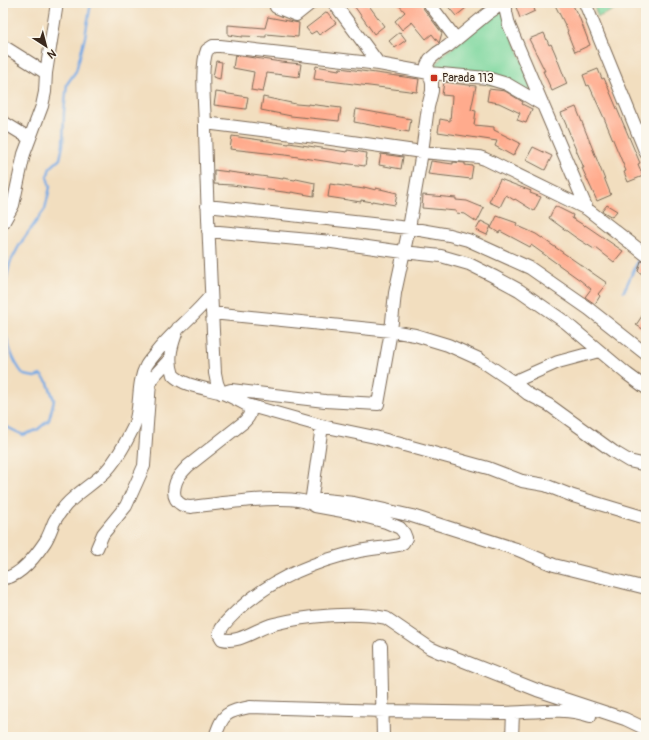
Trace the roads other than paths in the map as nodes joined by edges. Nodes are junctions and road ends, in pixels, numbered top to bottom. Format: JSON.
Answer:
{"nodes":[{"id":1,"x":57,"y":3,"type":"edge"},
{"id":2,"x":312,"y":3,"type":"edge"},
{"id":3,"x":334,"y":3,"type":"edge"},
{"id":4,"x":429,"y":3,"type":"edge"},
{"id":5,"x":505,"y":3,"type":"edge"},
{"id":6,"x":585,"y":3,"type":"edge"},
{"id":7,"x":276,"y":7,"type":"dead end"},
{"id":8,"x":456,"y":39,"type":"junction"},
{"id":9,"x":3,"y":46,"type":"edge"},
{"id":10,"x":379,"y":64,"type":"junction"},
{"id":11,"x":46,"y":73,"type":"junction"},
{"id":12,"x":430,"y":73,"type":"junction"},
{"id":13,"x":543,"y":105,"type":"junction"},
{"id":14,"x":3,"y":122,"type":"edge"},
{"id":15,"x":205,"y":123,"type":"junction"},
{"id":16,"x":29,"y":138,"type":"junction"},
{"id":17,"x":422,"y":152,"type":"junction"},
{"id":18,"x":646,"y":153,"type":"edge"},
{"id":19,"x":8,"y":202,"type":"edge"},
{"id":20,"x":207,"y":206,"type":"junction"},
{"id":21,"x":587,"y":209,"type":"junction"},
{"id":22,"x":3,"y":223,"type":"edge"},
{"id":23,"x":409,"y":228,"type":"junction"},
{"id":24,"x":208,"y":231,"type":"junction"},
{"id":25,"x":403,"y":252,"type":"junction"},
{"id":26,"x":646,"y":255,"type":"edge"},
{"id":27,"x":211,"y":295,"type":"junction"},
{"id":28,"x":212,"y":313,"type":"junction"},
{"id":29,"x":178,"y":328,"type":"junction"},
{"id":30,"x":391,"y":331,"type":"junction"},
{"id":31,"x":599,"y":350,"type":"junction"},
{"id":32,"x":646,"y":354,"type":"edge"},
{"id":33,"x":169,"y":360,"type":"junction"},
{"id":34,"x":513,"y":382,"type":"junction"},
{"id":35,"x":646,"y":388,"type":"edge"},
{"id":36,"x":221,"y":393,"type":"junction"},
{"id":37,"x":247,"y":405,"type":"junction"},
{"id":38,"x":322,"y":426,"type":"junction"},
{"id":39,"x":646,"y":464,"type":"edge"},
{"id":40,"x":311,"y":503,"type":"junction"},
{"id":41,"x":646,"y":518,"type":"edge"},
{"id":42,"x":97,"y":548,"type":"dead end"},
{"id":43,"x":3,"y":578,"type":"edge"},
{"id":44,"x":646,"y":588,"type":"edge"},
{"id":45,"x":381,"y":646,"type":"dead end"},
{"id":46,"x":382,"y":711,"type":"junction"},
{"id":47,"x":513,"y":713,"type":"junction"},
{"id":48,"x":606,"y":713,"type":"junction"},
{"id":49,"x":646,"y":729,"type":"edge"},
{"id":50,"x":215,"y":737,"type":"edge"},
{"id":51,"x":383,"y":737,"type":"edge"},
{"id":52,"x":512,"y":737,"type":"edge"}],
"edges":[{"from":1,"to":11,"type":"street"},
{"from":2,"to":7,"type":"street"},
{"from":3,"to":10,"type":"street"},
{"from":4,"to":8,"type":"street"},
{"from":5,"to":8,"type":"street"},
{"from":5,"to":13,"type":"street"},
{"from":6,"to":18,"type":"street"},
{"from":8,"to":12,"type":"street"},
{"from":9,"to":11,"type":"street"},
{"from":10,"to":12,"type":"street"},
{"from":10,"to":15,"type":"street"},
{"from":11,"to":16,"type":"street"},
{"from":12,"to":13,"type":"street"},
{"from":12,"to":17,"type":"street"},
{"from":13,"to":21,"type":"street"},
{"from":14,"to":16,"type":"street"},
{"from":15,"to":17,"type":"street"},
{"from":15,"to":20,"type":"street"},
{"from":16,"to":19,"type":"street"},
{"from":17,"to":21,"type":"street"},
{"from":17,"to":23,"type":"street"},
{"from":19,"to":22,"type":"street"},
{"from":20,"to":23,"type":"street"},
{"from":20,"to":24,"type":"street"},
{"from":21,"to":26,"type":"street"},
{"from":23,"to":25,"type":"street"},
{"from":23,"to":32,"type":"street"},
{"from":24,"to":25,"type":"street"},
{"from":24,"to":27,"type":"street"},
{"from":25,"to":30,"type":"street"},
{"from":25,"to":31,"type":"street"},
{"from":27,"to":28,"type":"street"},
{"from":27,"to":29,"type":"street"},
{"from":28,"to":30,"type":"street"},
{"from":28,"to":36,"type":"street"},
{"from":29,"to":33,"type":"street"},
{"from":29,"to":43,"type":"street"},
{"from":30,"to":34,"type":"street"},
{"from":30,"to":36,"type":"street"},
{"from":31,"to":34,"type":"street"},
{"from":31,"to":35,"type":"street"},
{"from":33,"to":36,"type":"street"},
{"from":33,"to":42,"type":"street"},
{"from":34,"to":39,"type":"street"},
{"from":36,"to":37,"type":"street"},
{"from":37,"to":38,"type":"street"},
{"from":37,"to":40,"type":"street"},
{"from":38,"to":40,"type":"street"},
{"from":38,"to":41,"type":"street"},
{"from":40,"to":44,"type":"street"},
{"from":40,"to":48,"type":"street"},
{"from":45,"to":46,"type":"street"},
{"from":46,"to":47,"type":"street"},
{"from":46,"to":50,"type":"street"},
{"from":46,"to":51,"type":"street"},
{"from":47,"to":48,"type":"street"},
{"from":47,"to":52,"type":"street"},
{"from":48,"to":49,"type":"street"}]}
